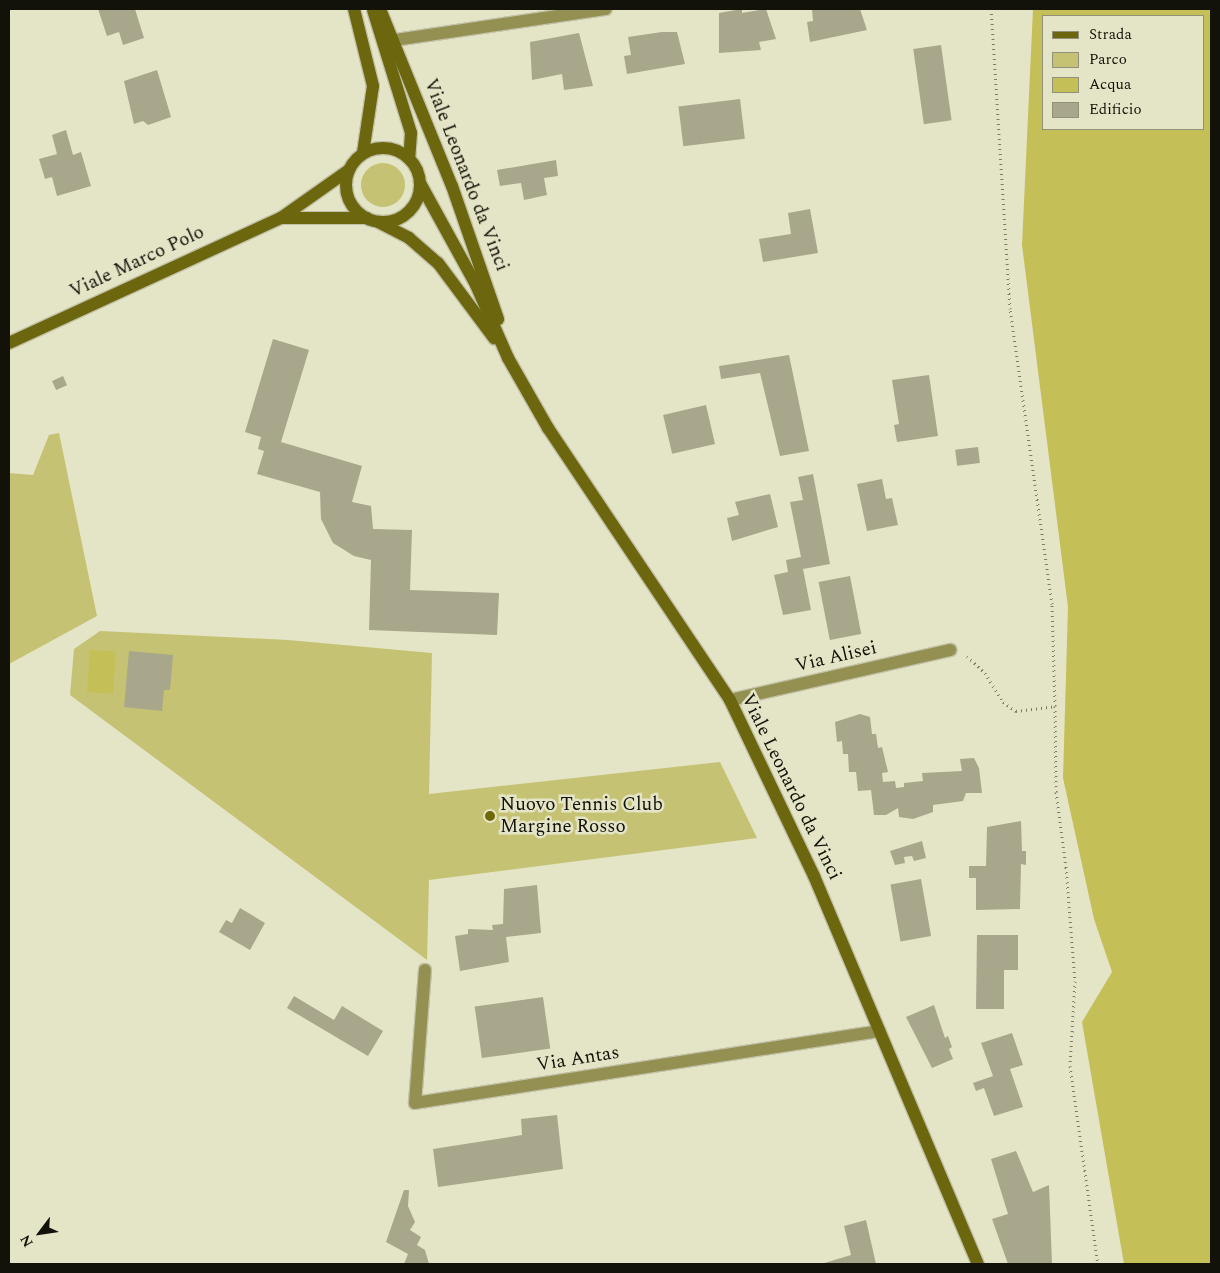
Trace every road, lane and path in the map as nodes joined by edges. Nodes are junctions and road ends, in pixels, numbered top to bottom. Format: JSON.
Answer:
{"nodes":[{"id":1,"x":354,"y":9,"type":"edge"},
{"id":2,"x":373,"y":9,"type":"edge"},
{"id":3,"x":380,"y":9,"type":"edge"},
{"id":4,"x":606,"y":9,"type":"edge"},
{"id":5,"x":991,"y":9,"type":"edge"},
{"id":6,"x":395,"y":40,"type":"junction"},
{"id":7,"x":363,"y":153,"type":"junction"},
{"id":8,"x":409,"y":159,"type":"junction"},
{"id":9,"x":349,"y":170,"type":"junction"},
{"id":10,"x":420,"y":183,"type":"junction"},
{"id":11,"x":282,"y":218,"type":"junction"},
{"id":12,"x":372,"y":220,"type":"junction"},
{"id":13,"x":9,"y":343,"type":"edge"},
{"id":14,"x":508,"y":358,"type":"junction"},
{"id":15,"x":950,"y":650,"type":"joint"},
{"id":16,"x":730,"y":700,"type":"junction"},
{"id":17,"x":1055,"y":706,"type":"junction"},
{"id":18,"x":425,"y":970,"type":"dead end"},
{"id":19,"x":879,"y":1031,"type":"junction"},
{"id":20,"x":978,"y":1264,"type":"edge"},
{"id":21,"x":1098,"y":1264,"type":"edge"}],
"edges":[{"from":1,"to":7,"type":"main road"},
{"from":2,"to":8,"type":"main road","name":"Viale Leonardo da Vinci"},
{"from":3,"to":6,"type":"main road","name":"Viale Leonardo da Vinci"},
{"from":4,"to":6,"type":"street"},
{"from":5,"to":17,"type":"path"},
{"from":6,"to":14,"type":"main road","name":"Viale Leonardo da Vinci"},
{"from":7,"to":8,"type":"main road"},
{"from":7,"to":9,"type":"main road"},
{"from":8,"to":10,"type":"main road"},
{"from":9,"to":11,"type":"main road","name":"Viale Marco Polo"},
{"from":9,"to":12,"type":"main road"},
{"from":10,"to":12,"type":"main road"},
{"from":10,"to":14,"type":"main road","name":"Viale Leonardo da Vinci"},
{"from":11,"to":12,"type":"main road","name":"Viale Marco Polo"},
{"from":11,"to":13,"type":"main road","name":"Viale Marco Polo"},
{"from":12,"to":14,"type":"main road","name":"Viale Leonardo da Vinci"},
{"from":14,"to":16,"type":"main road","name":"Viale Leonardo da Vinci"},
{"from":15,"to":16,"type":"street","name":"Via Alisei"},
{"from":15,"to":17,"type":"path"},
{"from":16,"to":19,"type":"main road","name":"Viale Leonardo da Vinci"},
{"from":17,"to":21,"type":"path"},
{"from":18,"to":19,"type":"street","name":"Via Antas"},
{"from":19,"to":20,"type":"main road","name":"Viale Leonardo da Vinci"}]}
